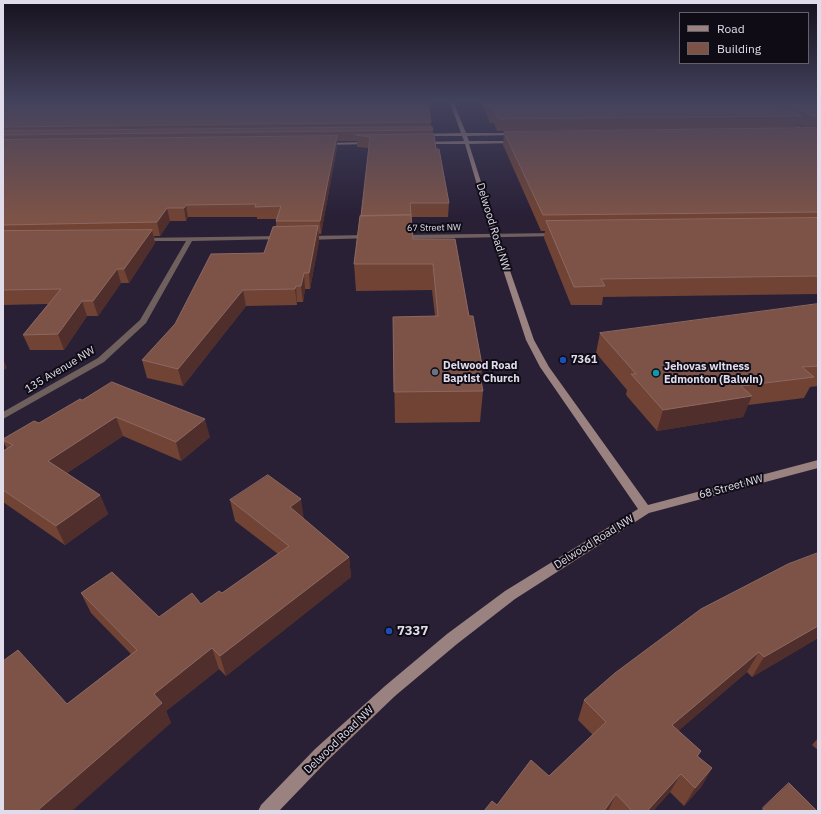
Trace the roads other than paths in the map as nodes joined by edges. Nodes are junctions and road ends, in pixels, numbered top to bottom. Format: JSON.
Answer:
{"nodes":[{"id":1,"x":438,"y":141,"type":"edge"},
{"id":2,"x":467,"y":141,"type":"edge"},
{"id":3,"x":508,"y":141,"type":"edge"},
{"id":4,"x":522,"y":142,"type":"edge"},
{"id":5,"x":380,"y":143,"type":"edge"},
{"id":6,"x":419,"y":143,"type":"edge"},
{"id":7,"x":317,"y":144,"type":"edge"},
{"id":8,"x":566,"y":235,"type":"edge"},
{"id":9,"x":495,"y":236,"type":"junction"},
{"id":10,"x":378,"y":237,"type":"edge"},
{"id":11,"x":393,"y":237,"type":"edge"},
{"id":12,"x":292,"y":238,"type":"edge"},
{"id":13,"x":299,"y":238,"type":"edge"},
{"id":14,"x":190,"y":239,"type":"junction"},
{"id":15,"x":135,"y":240,"type":"edge"},
{"id":16,"x":3,"y":416,"type":"edge"},
{"id":17,"x":818,"y":464,"type":"edge"},
{"id":18,"x":645,"y":510,"type":"junction"},
{"id":19,"x":267,"y":811,"type":"edge"}],
"edges":[{"from":1,"to":6,"type":"street"},
{"from":2,"to":9,"type":"street","name":"Delwood Road NW"},
{"from":3,"to":4,"type":"street"},
{"from":5,"to":7,"type":"street"},
{"from":8,"to":9,"type":"street","name":"67 Street NW"},
{"from":9,"to":11,"type":"street","name":"67 Street NW"},
{"from":9,"to":18,"type":"street","name":"Delwood Road NW"},
{"from":10,"to":13,"type":"street"},
{"from":12,"to":14,"type":"street"},
{"from":14,"to":15,"type":"street"},
{"from":14,"to":16,"type":"street","name":"135 Avenue NW"},
{"from":17,"to":18,"type":"street","name":"68 Street NW"},
{"from":18,"to":19,"type":"street","name":"Delwood Road NW"}]}
